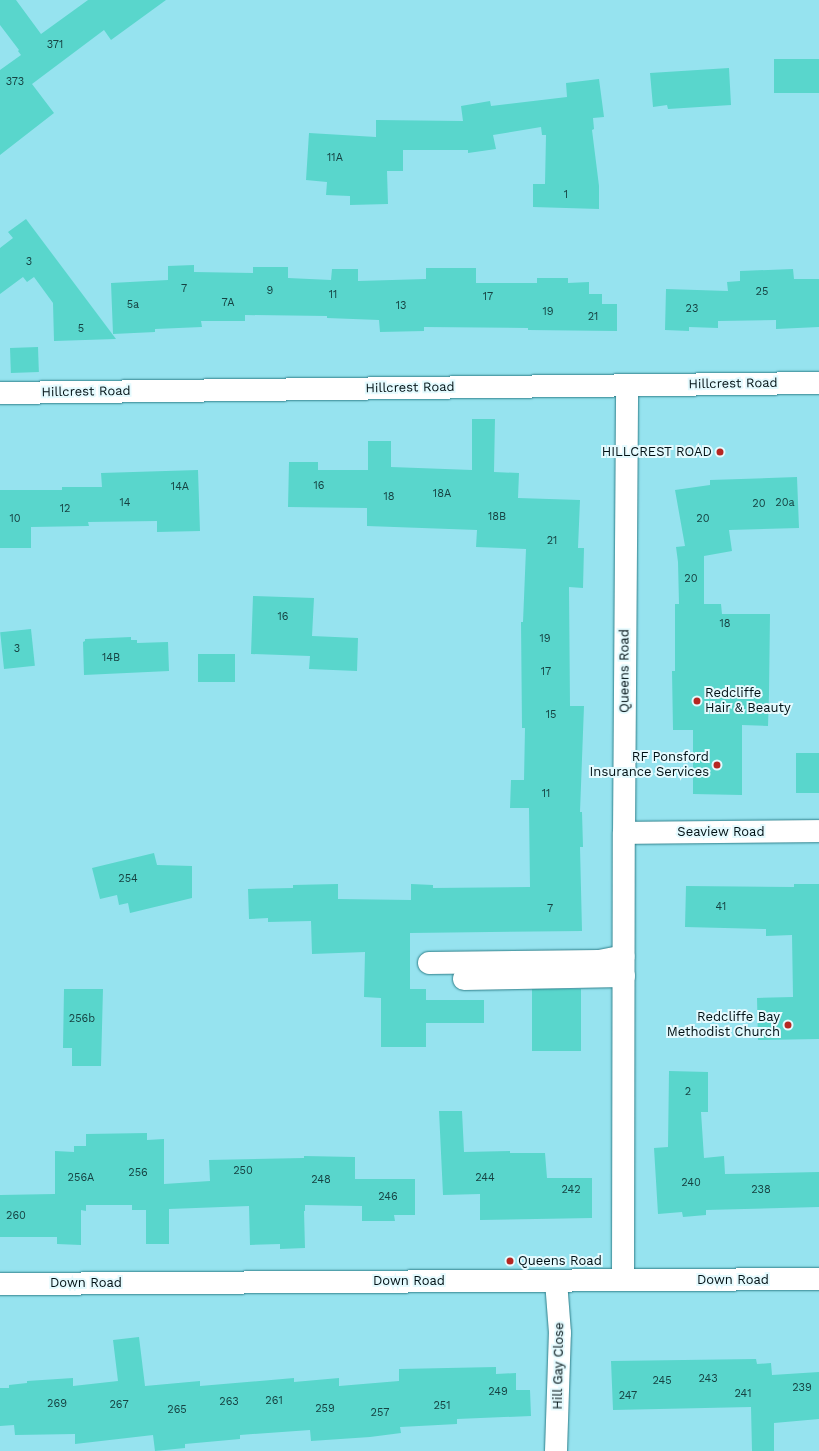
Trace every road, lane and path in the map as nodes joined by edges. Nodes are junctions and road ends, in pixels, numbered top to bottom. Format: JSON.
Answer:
{"nodes":[{"id":1,"x":819,"y":383,"type":"edge"},
{"id":2,"x":627,"y":385,"type":"junction"},
{"id":3,"x":0,"y":393,"type":"edge"},
{"id":4,"x":819,"y":831,"type":"edge"},
{"id":5,"x":624,"y":833,"type":"junction"},
{"id":6,"x":429,"y":963,"type":"dead end"},
{"id":7,"x":624,"y":966,"type":"junction"},
{"id":8,"x":464,"y":979,"type":"dead end"},
{"id":9,"x":819,"y":1279,"type":"edge"},
{"id":10,"x":623,"y":1280,"type":"junction"},
{"id":11,"x":556,"y":1281,"type":"junction"},
{"id":12,"x":0,"y":1284,"type":"edge"},
{"id":13,"x":556,"y":1451,"type":"edge"}],
"edges":[{"from":1,"to":2,"type":"street","name":"Hillcrest Road"},
{"from":2,"to":3,"type":"street","name":"Hillcrest Road"},
{"from":2,"to":5,"type":"street","name":"Queens Road"},
{"from":4,"to":5,"type":"street","name":"Seaview Road"},
{"from":5,"to":7,"type":"street","name":"Queens Road"},
{"from":6,"to":7,"type":"street"},
{"from":7,"to":8,"type":"street"},
{"from":7,"to":10,"type":"street","name":"Queens Road"},
{"from":9,"to":10,"type":"street","name":"Down Road"},
{"from":10,"to":11,"type":"street","name":"Down Road"},
{"from":11,"to":12,"type":"street","name":"Down Road"},
{"from":11,"to":13,"type":"street","name":"Hill Gay Close"}]}
